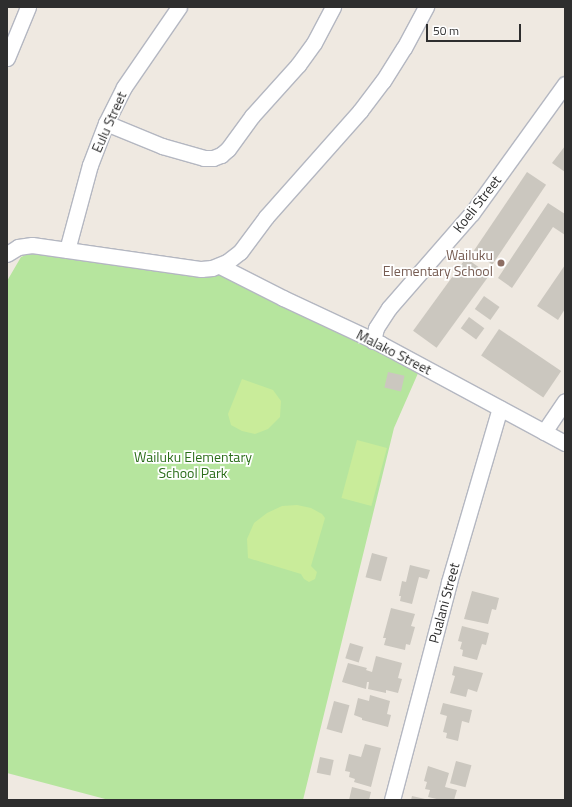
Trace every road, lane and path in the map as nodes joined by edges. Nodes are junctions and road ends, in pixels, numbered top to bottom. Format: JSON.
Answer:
{"nodes":[{"id":1,"x":28,"y":7,"type":"edge"},
{"id":2,"x":179,"y":7,"type":"edge"},
{"id":3,"x":333,"y":7,"type":"edge"},
{"id":4,"x":426,"y":7,"type":"edge"},
{"id":5,"x":7,"y":58,"type":"edge"},
{"id":6,"x":565,"y":84,"type":"edge"},
{"id":7,"x":106,"y":123,"type":"junction"},
{"id":8,"x":68,"y":250,"type":"junction"},
{"id":9,"x":7,"y":254,"type":"edge"},
{"id":10,"x":220,"y":266,"type":"junction"},
{"id":11,"x":373,"y":341,"type":"junction"},
{"id":12,"x":565,"y":401,"type":"edge"},
{"id":13,"x":500,"y":408,"type":"junction"},
{"id":14,"x":544,"y":432,"type":"junction"},
{"id":15,"x":565,"y":443,"type":"edge"},
{"id":16,"x":392,"y":800,"type":"edge"}],
"edges":[{"from":1,"to":5,"type":"street"},
{"from":2,"to":7,"type":"street","name":"Eulu Street"},
{"from":3,"to":7,"type":"street"},
{"from":4,"to":10,"type":"street"},
{"from":6,"to":11,"type":"street","name":"Koeli Street"},
{"from":7,"to":8,"type":"street","name":"Eulu Street"},
{"from":8,"to":9,"type":"street"},
{"from":8,"to":10,"type":"street"},
{"from":10,"to":11,"type":"street","name":"Malako Street"},
{"from":11,"to":13,"type":"street","name":"Malako Street"},
{"from":12,"to":14,"type":"street"},
{"from":13,"to":14,"type":"street","name":"Malako Street"},
{"from":13,"to":16,"type":"street","name":"Pualani Street"},
{"from":14,"to":15,"type":"street","name":"Malako Street"}]}
